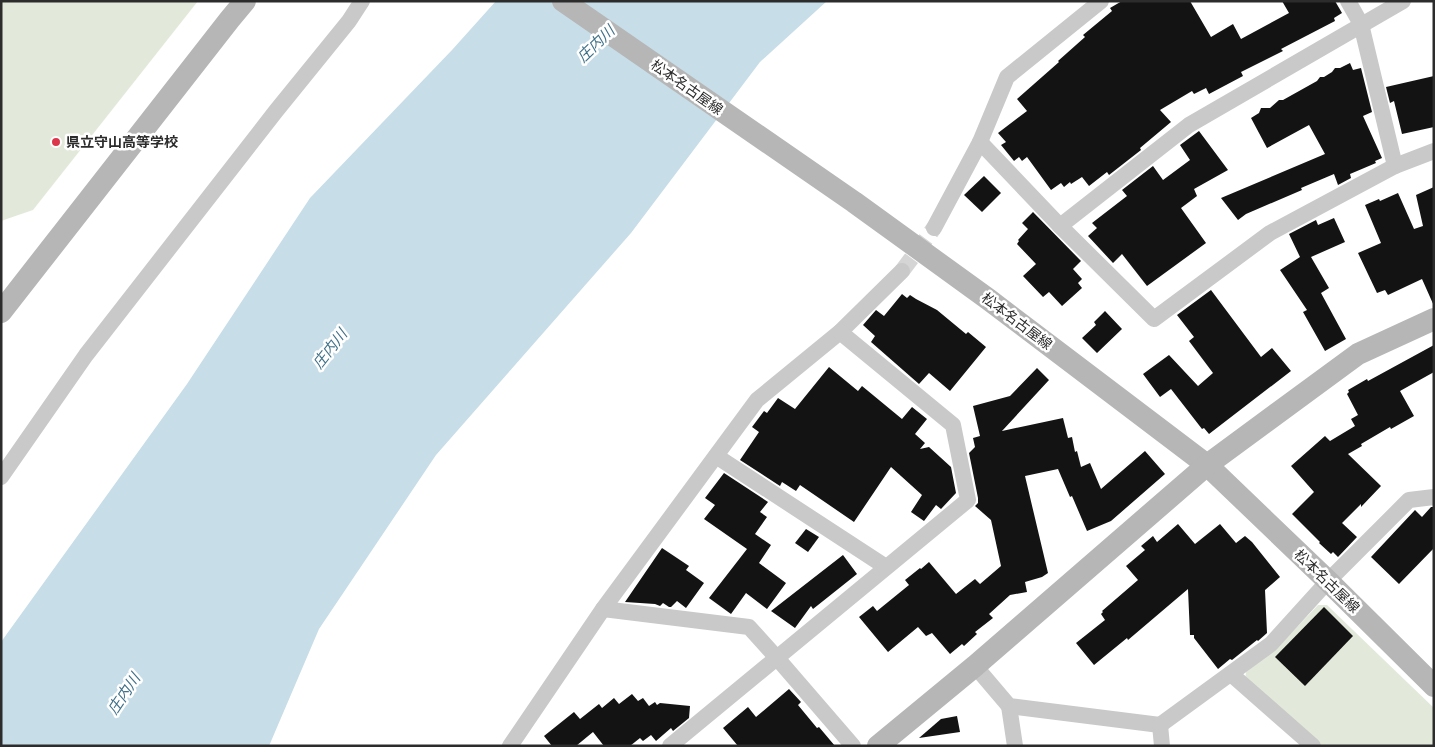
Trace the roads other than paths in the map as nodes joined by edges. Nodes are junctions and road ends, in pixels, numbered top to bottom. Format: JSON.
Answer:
{"nodes":[{"id":1,"x":245,"y":1,"type":"edge"},
{"id":2,"x":362,"y":1,"type":"edge"},
{"id":3,"x":563,"y":1,"type":"edge"},
{"id":4,"x":1101,"y":1,"type":"edge"},
{"id":5,"x":1348,"y":1,"type":"edge"},
{"id":6,"x":1403,"y":1,"type":"edge"},
{"id":7,"x":1361,"y":24,"type":"junction"},
{"id":8,"x":980,"y":142,"type":"junction"},
{"id":9,"x":1434,"y":151,"type":"edge"},
{"id":10,"x":1394,"y":166,"type":"junction"},
{"id":11,"x":1060,"y":226,"type":"junction"},
{"id":12,"x":934,"y":228,"type":"tunnel mouth"},
{"id":13,"x":902,"y":271,"type":"tunnel mouth"},
{"id":14,"x":1,"y":312,"type":"edge"},
{"id":15,"x":1434,"y":319,"type":"edge"},
{"id":16,"x":840,"y":332,"type":"junction"},
{"id":17,"x":716,"y":456,"type":"junction"},
{"id":18,"x":1207,"y":465,"type":"junction"},
{"id":19,"x":1,"y":478,"type":"edge"},
{"id":20,"x":1434,"y":497,"type":"edge"},
{"id":21,"x":886,"y":567,"type":"junction"},
{"id":22,"x":1328,"y":581,"type":"junction"},
{"id":23,"x":603,"y":609,"type":"junction"},
{"id":24,"x":777,"y":658,"type":"junction"},
{"id":25,"x":975,"y":666,"type":"junction"},
{"id":26,"x":1231,"y":674,"type":"junction"},
{"id":27,"x":1434,"y":686,"type":"edge"},
{"id":28,"x":1009,"y":706,"type":"junction"},
{"id":29,"x":1160,"y":726,"type":"junction"},
{"id":30,"x":510,"y":746,"type":"edge"},
{"id":31,"x":670,"y":746,"type":"edge"},
{"id":32,"x":853,"y":746,"type":"edge"},
{"id":33,"x":878,"y":746,"type":"edge"},
{"id":34,"x":1015,"y":746,"type":"edge"},
{"id":35,"x":1162,"y":746,"type":"edge"},
{"id":36,"x":1312,"y":746,"type":"edge"}],
"edges":[{"from":1,"to":14,"type":"main road"},
{"from":2,"to":19,"type":"street"},
{"from":3,"to":18,"type":"main road","name":"松本名古屋線"},
{"from":4,"to":8,"type":"street"},
{"from":5,"to":7,"type":"street"},
{"from":6,"to":7,"type":"street"},
{"from":7,"to":10,"type":"street"},
{"from":7,"to":11,"type":"street"},
{"from":8,"to":11,"type":"street"},
{"from":8,"to":12,"type":"street"},
{"from":9,"to":10,"type":"street"},
{"from":10,"to":11,"type":"street"},
{"from":13,"to":16,"type":"street"},
{"from":15,"to":18,"type":"main road"},
{"from":16,"to":17,"type":"street"},
{"from":16,"to":21,"type":"street"},
{"from":17,"to":21,"type":"street"},
{"from":17,"to":23,"type":"street"},
{"from":18,"to":22,"type":"main road","name":"松本名古屋線"},
{"from":18,"to":25,"type":"main road"},
{"from":20,"to":22,"type":"street"},
{"from":21,"to":24,"type":"street"},
{"from":22,"to":26,"type":"street"},
{"from":22,"to":27,"type":"main road","name":"松本名古屋線"},
{"from":23,"to":24,"type":"street"},
{"from":23,"to":30,"type":"street"},
{"from":24,"to":31,"type":"street"},
{"from":24,"to":32,"type":"street"},
{"from":25,"to":28,"type":"street"},
{"from":25,"to":33,"type":"main road"},
{"from":26,"to":29,"type":"street"},
{"from":26,"to":36,"type":"street"},
{"from":28,"to":29,"type":"street"},
{"from":28,"to":34,"type":"street"},
{"from":29,"to":35,"type":"street"}]}
